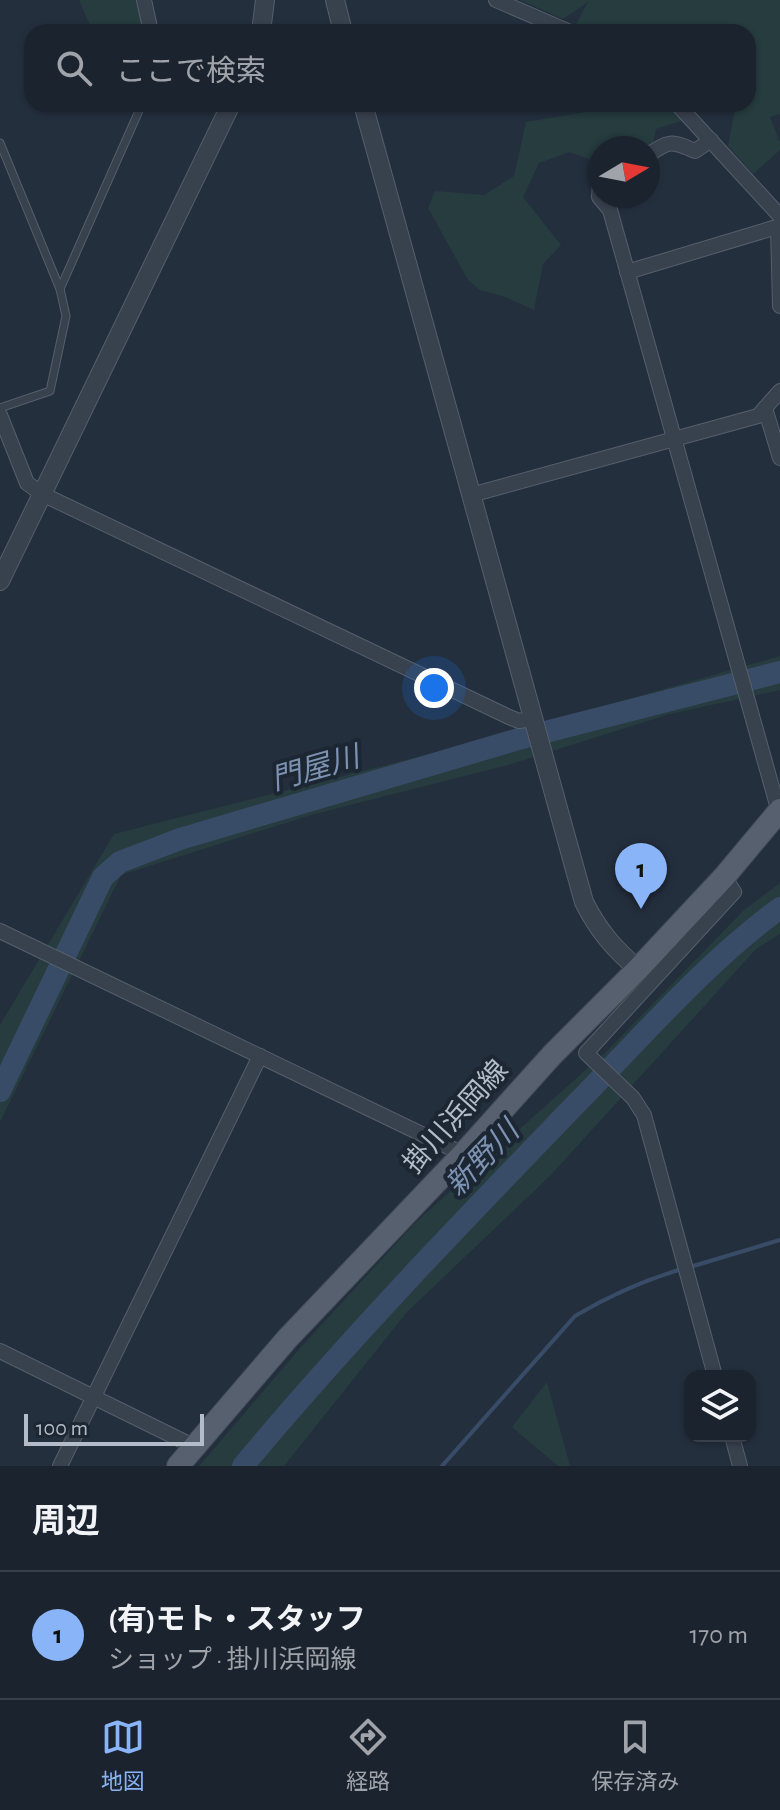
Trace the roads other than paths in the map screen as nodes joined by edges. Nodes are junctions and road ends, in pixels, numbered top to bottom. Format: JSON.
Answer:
{"nodes":[{"id":1,"x":144,"y":0,"type":"edge"},
{"id":2,"x":265,"y":0,"type":"edge"},
{"id":3,"x":335,"y":0,"type":"edge"},
{"id":4,"x":496,"y":0,"type":"edge"},
{"id":5,"x":149,"y":24,"type":"edge"},
{"id":6,"x":262,"y":24,"type":"edge"},
{"id":7,"x":341,"y":24,"type":"edge"},
{"id":8,"x":552,"y":24,"type":"edge"},
{"id":9,"x":138,"y":112,"type":"edge"},
{"id":10,"x":226,"y":112,"type":"edge"},
{"id":11,"x":365,"y":112,"type":"edge"},
{"id":12,"x":685,"y":112,"type":"edge"},
{"id":13,"x":711,"y":140,"type":"junction"},
{"id":14,"x":0,"y":143,"type":"edge"},
{"id":15,"x":660,"y":147,"type":"edge"},
{"id":16,"x":608,"y":208,"type":"edge"},
{"id":17,"x":779,"y":223,"type":"edge"},
{"id":18,"x":627,"y":272,"type":"junction"},
{"id":19,"x":60,"y":289,"type":"junction"},
{"id":20,"x":780,"y":306,"type":"edge"},
{"id":21,"x":780,"y":391,"type":"edge"},
{"id":22,"x":0,"y":408,"type":"edge"},
{"id":23,"x":765,"y":408,"type":"junction"},
{"id":24,"x":0,"y":415,"type":"edge"},
{"id":25,"x":673,"y":441,"type":"junction"},
{"id":26,"x":780,"y":458,"type":"edge"},
{"id":27,"x":42,"y":494,"type":"junction"},
{"id":28,"x":471,"y":495,"type":"junction"},
{"id":29,"x":0,"y":581,"type":"edge"},
{"id":30,"x":532,"y":719,"type":"junction"},
{"id":31,"x":779,"y":811,"type":"edge"},
{"id":32,"x":724,"y":877,"type":"junction"},
{"id":33,"x":0,"y":931,"type":"edge"},
{"id":34,"x":638,"y":969,"type":"junction"},
{"id":35,"x":260,"y":1056,"type":"junction"},
{"id":36,"x":463,"y":1154,"type":"junction"},
{"id":37,"x":0,"y":1351,"type":"edge"},
{"id":38,"x":713,"y":1370,"type":"edge"},
{"id":39,"x":94,"y":1397,"type":"junction"},
{"id":40,"x":734,"y":1442,"type":"edge"},
{"id":41,"x":193,"y":1446,"type":"junction"},
{"id":42,"x":60,"y":1466,"type":"edge"},
{"id":43,"x":178,"y":1466,"type":"edge"},
{"id":44,"x":740,"y":1466,"type":"edge"}],
"edges":[{"from":1,"to":5,"type":"street"},
{"from":2,"to":6,"type":"street"},
{"from":3,"to":7,"type":"street"},
{"from":4,"to":8,"type":"street"},
{"from":9,"to":19,"type":"lane"},
{"from":10,"to":27,"type":"street"},
{"from":11,"to":28,"type":"street"},
{"from":12,"to":13,"type":"street"},
{"from":13,"to":15,"type":"street"},
{"from":13,"to":17,"type":"street"},
{"from":14,"to":19,"type":"lane"},
{"from":16,"to":18,"type":"street"},
{"from":17,"to":18,"type":"street"},
{"from":17,"to":20,"type":"street"},
{"from":18,"to":25,"type":"street"},
{"from":19,"to":22,"type":"lane"},
{"from":21,"to":23,"type":"street"},
{"from":23,"to":25,"type":"street"},
{"from":23,"to":26,"type":"street"},
{"from":24,"to":27,"type":"street"},
{"from":25,"to":28,"type":"street"},
{"from":25,"to":31,"type":"street"},
{"from":27,"to":29,"type":"street"},
{"from":27,"to":30,"type":"street"},
{"from":28,"to":30,"type":"street"},
{"from":30,"to":34,"type":"street"},
{"from":31,"to":32,"type":"main road","name":"掛川浜岡線"},
{"from":32,"to":34,"type":"main road","name":"掛川浜岡線"},
{"from":32,"to":38,"type":"street"},
{"from":33,"to":35,"type":"street"},
{"from":34,"to":36,"type":"main road","name":"掛川浜岡線"},
{"from":35,"to":36,"type":"street"},
{"from":35,"to":39,"type":"street"},
{"from":36,"to":41,"type":"main road","name":"掛川浜岡線"},
{"from":37,"to":39,"type":"street"},
{"from":39,"to":41,"type":"street"},
{"from":39,"to":42,"type":"street"},
{"from":40,"to":44,"type":"street"},
{"from":41,"to":43,"type":"main road","name":"掛川浜岡線"}]}
